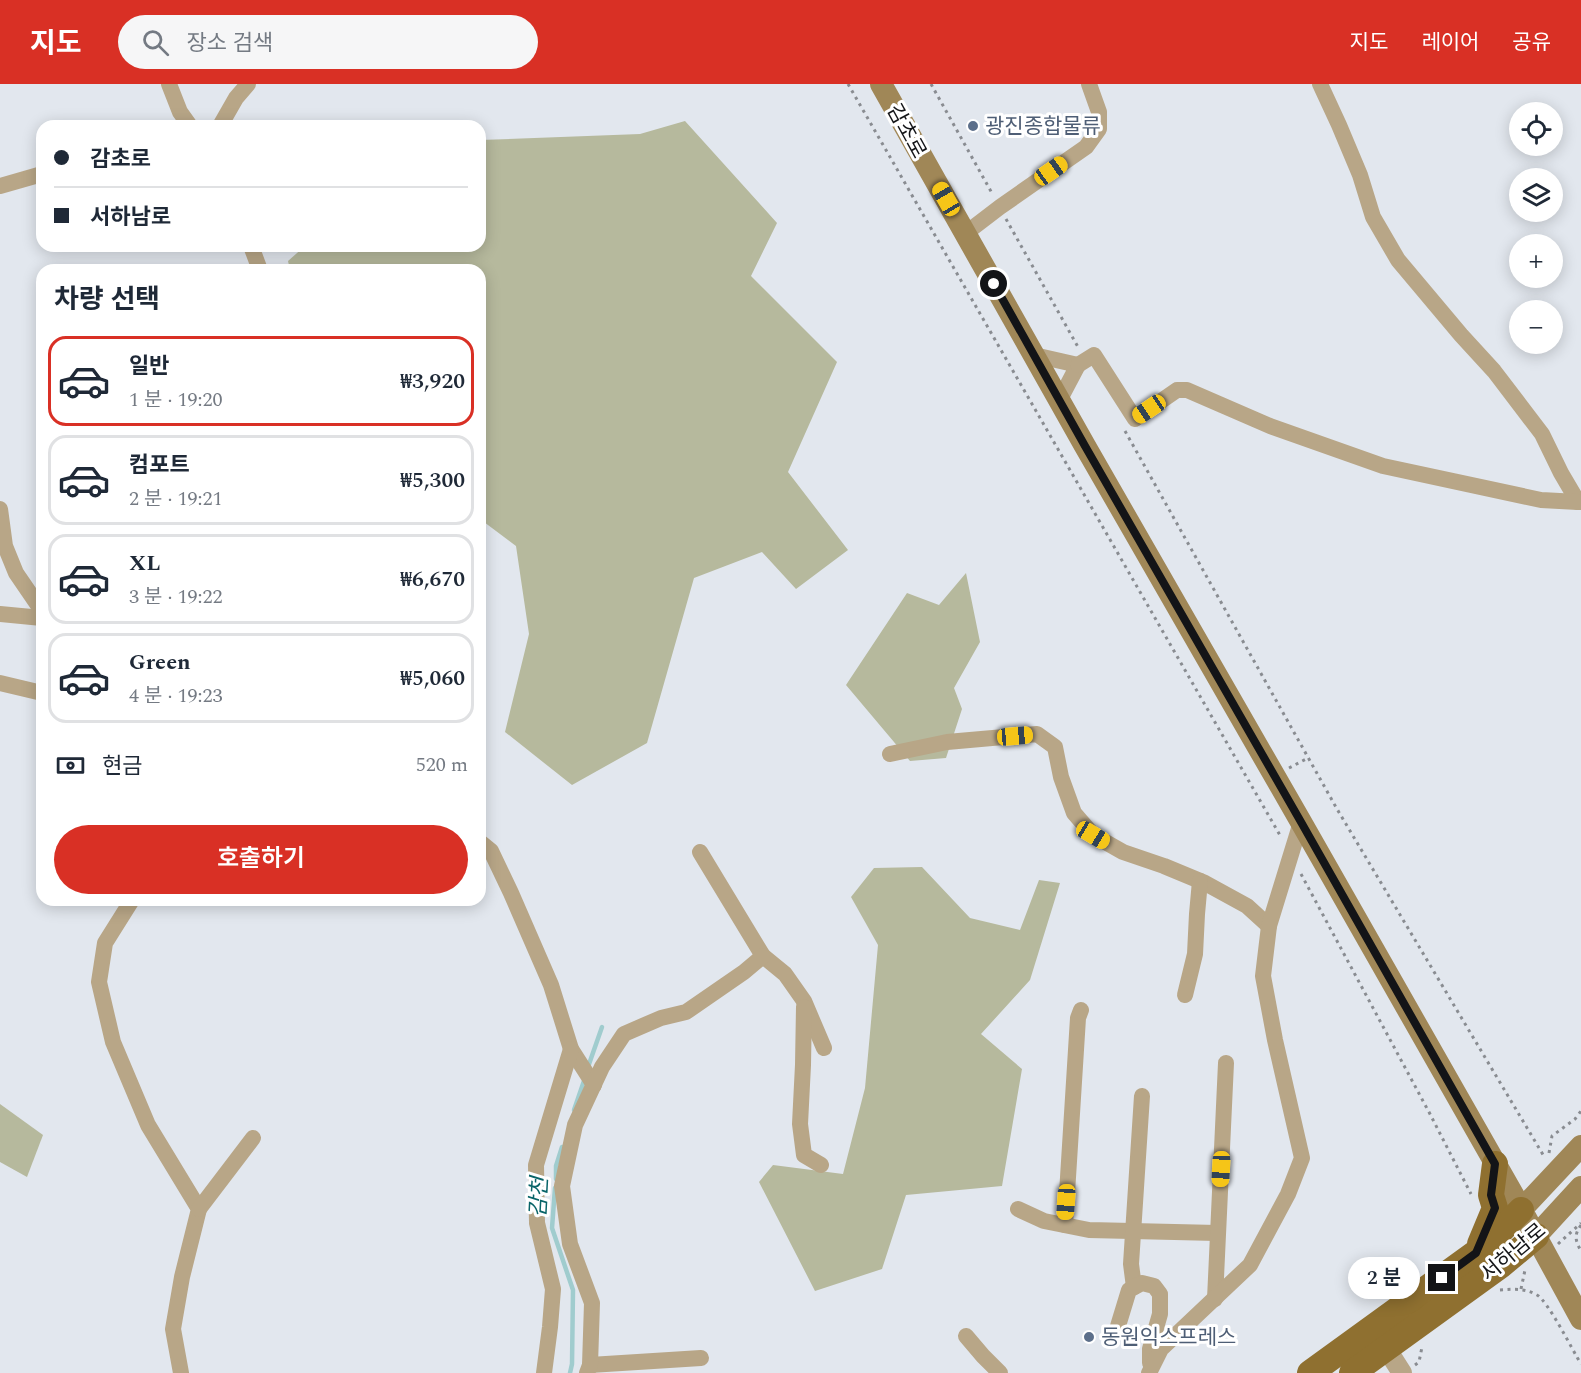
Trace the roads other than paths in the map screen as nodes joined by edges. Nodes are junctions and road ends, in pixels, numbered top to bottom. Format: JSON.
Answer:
{"nodes":[{"id":1,"x":169,"y":84,"type":"edge"},
{"id":2,"x":248,"y":84,"type":"edge"},
{"id":3,"x":881,"y":84,"type":"edge"},
{"id":4,"x":1089,"y":84,"type":"edge"},
{"id":5,"x":1320,"y":84,"type":"edge"},
{"id":6,"x":186,"y":120,"type":"edge"},
{"id":7,"x":223,"y":120,"type":"edge"},
{"id":8,"x":36,"y":176,"type":"edge"},
{"id":9,"x":0,"y":186,"type":"edge"},
{"id":10,"x":966,"y":233,"type":"junction"},
{"id":11,"x":1034,"y":355,"type":"junction"},
{"id":12,"x":1082,"y":363,"type":"junction"},
{"id":13,"x":1059,"y":401,"type":"junction"},
{"id":14,"x":1580,"y":502,"type":"edge"},
{"id":15,"x":0,"y":509,"type":"edge"},
{"id":16,"x":36,"y":602,"type":"edge"},
{"id":17,"x":0,"y":614,"type":"edge"},
{"id":18,"x":36,"y":617,"type":"edge"},
{"id":19,"x":0,"y":683,"type":"edge"},
{"id":20,"x":36,"y":692,"type":"edge"},
{"id":21,"x":890,"y":754,"type":"dead end"},
{"id":22,"x":1301,"y":822,"type":"junction"},
{"id":23,"x":486,"y":847,"type":"edge"},
{"id":24,"x":700,"y":852,"type":"dead end"},
{"id":25,"x":1200,"y":881,"type":"junction"},
{"id":26,"x":128,"y":906,"type":"edge"},
{"id":27,"x":1269,"y":926,"type":"junction"},
{"id":28,"x":763,"y":956,"type":"junction"},
{"id":29,"x":1185,"y":995,"type":"dead end"},
{"id":30,"x":804,"y":1001,"type":"junction"},
{"id":31,"x":1081,"y":1010,"type":"dead end"},
{"id":32,"x":824,"y":1048,"type":"dead end"},
{"id":33,"x":575,"y":1054,"type":"junction"},
{"id":34,"x":1226,"y":1062,"type":"dead end"},
{"id":35,"x":593,"y":1084,"type":"junction"},
{"id":36,"x":1142,"y":1096,"type":"dead end"},
{"id":37,"x":253,"y":1138,"type":"dead end"},
{"id":38,"x":1581,"y":1146,"type":"edge"},
{"id":39,"x":1495,"y":1164,"type":"junction"},
{"id":40,"x":821,"y":1165,"type":"dead end"},
{"id":41,"x":1581,"y":1187,"type":"edge"},
{"id":42,"x":199,"y":1209,"type":"junction"},
{"id":43,"x":1018,"y":1209,"type":"dead end"},
{"id":44,"x":1521,"y":1210,"type":"junction"},
{"id":45,"x":1065,"y":1225,"type":"junction"},
{"id":46,"x":1133,"y":1231,"type":"junction"},
{"id":47,"x":1218,"y":1233,"type":"junction"},
{"id":48,"x":1536,"y":1236,"type":"junction"},
{"id":49,"x":1476,"y":1253,"type":"junction"},
{"id":50,"x":1455,"y":1268,"type":"junction"},
{"id":51,"x":1134,"y":1287,"type":"junction"},
{"id":52,"x":1215,"y":1299,"type":"junction"},
{"id":53,"x":1581,"y":1319,"type":"edge"},
{"id":54,"x":1424,"y":1321,"type":"junction"},
{"id":55,"x":1118,"y":1326,"type":"dead end"},
{"id":56,"x":966,"y":1336,"type":"dead end"},
{"id":57,"x":1379,"y":1338,"type":"junction"},
{"id":58,"x":701,"y":1358,"type":"dead end"},
{"id":59,"x":589,"y":1369,"type":"edge"},
{"id":60,"x":992,"y":1370,"type":"edge"},
{"id":61,"x":1149,"y":1372,"type":"edge"},
{"id":62,"x":181,"y":1373,"type":"edge"},
{"id":63,"x":544,"y":1373,"type":"edge"},
{"id":64,"x":1310,"y":1373,"type":"edge"},
{"id":65,"x":1352,"y":1373,"type":"edge"},
{"id":66,"x":1402,"y":1373,"type":"edge"}],
"edges":[{"from":1,"to":6,"type":"street"},
{"from":2,"to":7,"type":"street"},
{"from":3,"to":10,"type":"main road","name":"감초로"},
{"from":4,"to":10,"type":"street"},
{"from":5,"to":14,"type":"street"},
{"from":8,"to":9,"type":"street"},
{"from":10,"to":11,"type":"main road","name":"감초로"},
{"from":11,"to":12,"type":"street"},
{"from":11,"to":13,"type":"main road","name":"감초로"},
{"from":12,"to":13,"type":"street"},
{"from":12,"to":14,"type":"street"},
{"from":13,"to":22,"type":"main road","name":"감초로"},
{"from":15,"to":16,"type":"street"},
{"from":17,"to":18,"type":"street"},
{"from":19,"to":20,"type":"street"},
{"from":21,"to":25,"type":"street"},
{"from":22,"to":27,"type":"street"},
{"from":22,"to":39,"type":"main road","name":"감초로"},
{"from":23,"to":33,"type":"street"},
{"from":24,"to":28,"type":"street"},
{"from":25,"to":27,"type":"street"},
{"from":25,"to":29,"type":"street"},
{"from":26,"to":42,"type":"street"},
{"from":27,"to":52,"type":"street"},
{"from":28,"to":30,"type":"street"},
{"from":28,"to":35,"type":"street"},
{"from":30,"to":32,"type":"street"},
{"from":30,"to":40,"type":"street"},
{"from":31,"to":45,"type":"street"},
{"from":33,"to":35,"type":"street"},
{"from":33,"to":63,"type":"street"},
{"from":34,"to":47,"type":"street"},
{"from":35,"to":59,"type":"street"},
{"from":36,"to":46,"type":"street"},
{"from":37,"to":42,"type":"street"},
{"from":38,"to":44,"type":"main road","name":"서하남로"},
{"from":39,"to":44,"type":"main road","name":"감초로"},
{"from":39,"to":49,"type":"main road"},
{"from":41,"to":48,"type":"main road","name":"서하남로"},
{"from":42,"to":62,"type":"street"},
{"from":43,"to":45,"type":"street"},
{"from":44,"to":48,"type":"main road","name":"감초로"},
{"from":44,"to":49,"type":"main road","name":"서하남로"},
{"from":45,"to":46,"type":"street"},
{"from":46,"to":47,"type":"street"},
{"from":46,"to":51,"type":"street"},
{"from":47,"to":52,"type":"street"},
{"from":48,"to":53,"type":"main road","name":"감초로"},
{"from":48,"to":54,"type":"main road","name":"서하남로"},
{"from":49,"to":50,"type":"main road","name":"서하남로"},
{"from":50,"to":54,"type":"main road"},
{"from":50,"to":57,"type":"main road","name":"서하남로"},
{"from":51,"to":55,"type":"street"},
{"from":51,"to":61,"type":"street"},
{"from":52,"to":61,"type":"street"},
{"from":54,"to":57,"type":"main road","name":"서하남로"},
{"from":56,"to":60,"type":"street"},
{"from":57,"to":64,"type":"main road","name":"서하남로"},
{"from":57,"to":65,"type":"main road","name":"서하남로"},
{"from":57,"to":66,"type":"street"},
{"from":58,"to":59,"type":"street"}]}
